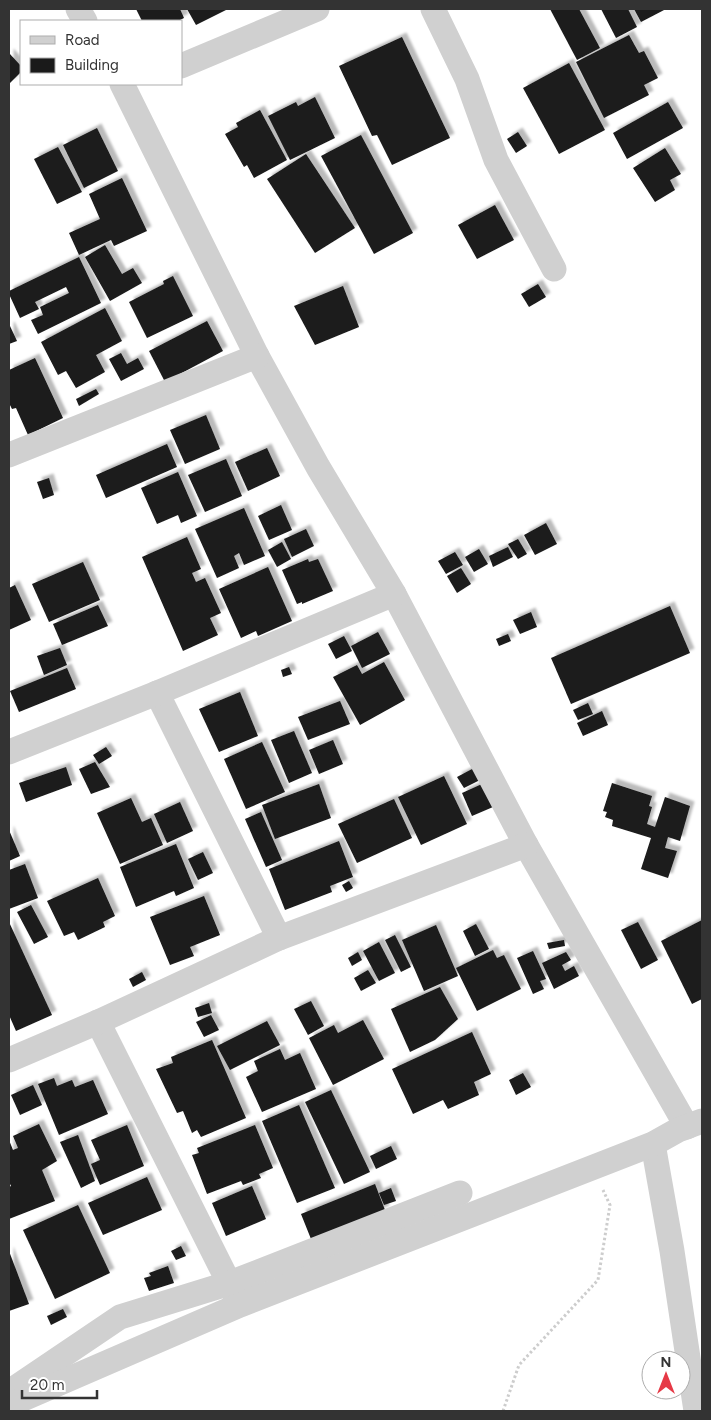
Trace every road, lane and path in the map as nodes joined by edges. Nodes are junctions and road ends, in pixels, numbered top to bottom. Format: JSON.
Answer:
{"nodes":[{"id":1,"x":78,"y":9,"type":"edge"},
{"id":2,"x":317,"y":9,"type":"edge"},
{"id":3,"x":433,"y":9,"type":"edge"},
{"id":4,"x":84,"y":20,"type":"edge"},
{"id":5,"x":182,"y":66,"type":"edge"},
{"id":6,"x":128,"y":86,"type":"edge"},
{"id":7,"x":554,"y":269,"type":"dead end"},
{"id":8,"x":257,"y":356,"type":"junction"},
{"id":9,"x":9,"y":455,"type":"edge"},
{"id":10,"x":394,"y":594,"type":"junction"},
{"id":11,"x":157,"y":693,"type":"junction"},
{"id":12,"x":9,"y":752,"type":"edge"},
{"id":13,"x":526,"y":846,"type":"junction"},
{"id":14,"x":279,"y":938,"type":"junction"},
{"id":15,"x":98,"y":1022,"type":"junction"},
{"id":16,"x":9,"y":1060,"type":"edge"},
{"id":17,"x":695,"y":1124,"type":"edge"},
{"id":18,"x":653,"y":1144,"type":"junction"},
{"id":19,"x":593,"y":1167,"type":"junction"},
{"id":20,"x":460,"y":1193,"type":"dead end"},
{"id":21,"x":235,"y":1294,"type":"junction"},
{"id":22,"x":9,"y":1392,"type":"edge"},
{"id":23,"x":9,"y":1405,"type":"edge"},
{"id":24,"x":503,"y":1411,"type":"edge"},
{"id":25,"x":696,"y":1411,"type":"edge"}],
"edges":[{"from":1,"to":4,"type":"street"},
{"from":2,"to":5,"type":"street"},
{"from":3,"to":7,"type":"street"},
{"from":6,"to":8,"type":"street"},
{"from":8,"to":9,"type":"street"},
{"from":8,"to":10,"type":"street"},
{"from":10,"to":11,"type":"street"},
{"from":10,"to":13,"type":"street"},
{"from":11,"to":12,"type":"street"},
{"from":11,"to":14,"type":"street"},
{"from":13,"to":14,"type":"street"},
{"from":13,"to":17,"type":"street"},
{"from":14,"to":15,"type":"street"},
{"from":15,"to":16,"type":"street"},
{"from":15,"to":21,"type":"street"},
{"from":17,"to":18,"type":"street"},
{"from":18,"to":19,"type":"street"},
{"from":18,"to":25,"type":"street"},
{"from":19,"to":21,"type":"street"},
{"from":19,"to":24,"type":"path"},
{"from":20,"to":21,"type":"street"},
{"from":21,"to":22,"type":"street"},
{"from":21,"to":23,"type":"street"}]}
